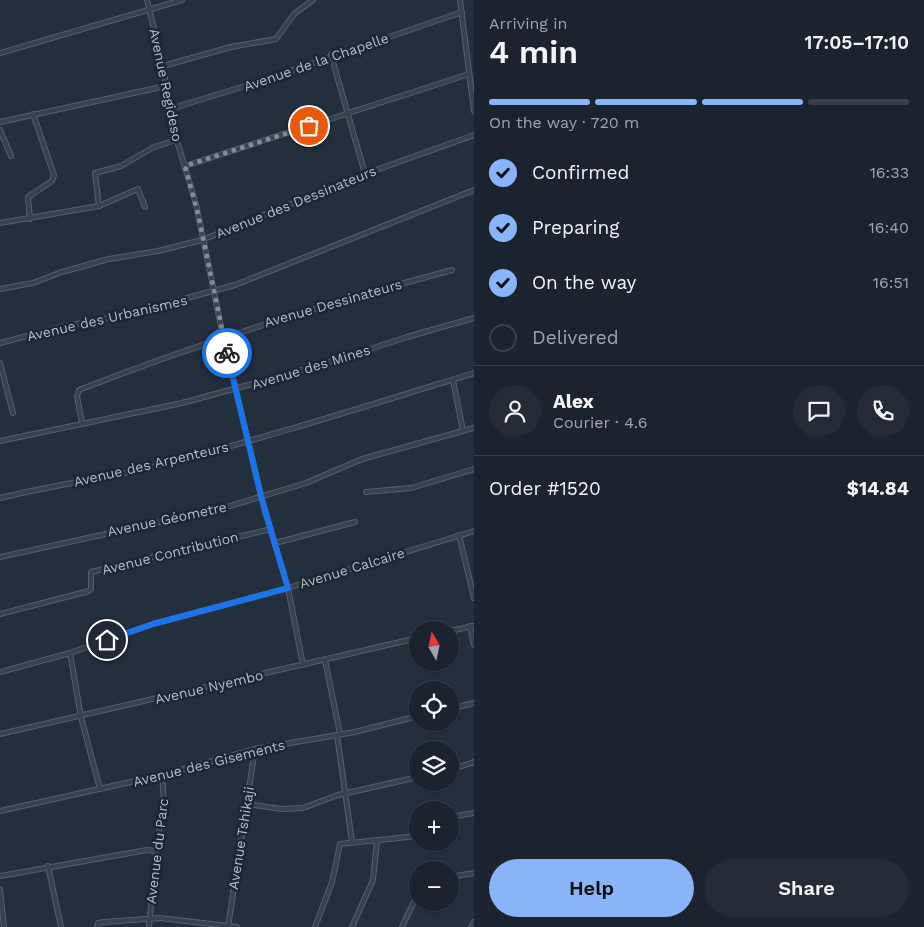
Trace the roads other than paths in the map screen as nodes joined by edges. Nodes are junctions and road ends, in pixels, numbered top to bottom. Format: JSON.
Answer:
{"nodes":[{"id":1,"x":147,"y":0,"type":"edge"},
{"id":2,"x":182,"y":0,"type":"edge"},
{"id":3,"x":313,"y":0,"type":"edge"},
{"id":4,"x":460,"y":0,"type":"edge"},
{"id":5,"x":150,"y":10,"type":"junction"},
{"id":6,"x":462,"y":12,"type":"junction"},
{"id":7,"x":0,"y":53,"type":"edge"},
{"id":8,"x":331,"y":56,"type":"junction"},
{"id":9,"x":474,"y":59,"type":"edge"},
{"id":10,"x":468,"y":60,"type":"junction"},
{"id":11,"x":163,"y":66,"type":"junction"},
{"id":12,"x":469,"y":74,"type":"junction"},
{"id":13,"x":166,"y":86,"type":"junction"},
{"id":14,"x":170,"y":109,"type":"junction"},
{"id":15,"x":474,"y":111,"type":"edge"},
{"id":16,"x":33,"y":114,"type":"junction"},
{"id":17,"x":347,"y":114,"type":"junction"},
{"id":18,"x":0,"y":122,"type":"edge"},
{"id":19,"x":0,"y":130,"type":"edge"},
{"id":20,"x":474,"y":135,"type":"edge"},
{"id":21,"x":176,"y":140,"type":"junction"},
{"id":22,"x":11,"y":156,"type":"dead end"},
{"id":23,"x":185,"y":166,"type":"junction"},
{"id":24,"x":365,"y":174,"type":"junction"},
{"id":25,"x":474,"y":190,"type":"edge"},
{"id":26,"x":99,"y":206,"type":"junction"},
{"id":27,"x":145,"y":207,"type":"dead end"},
{"id":28,"x":30,"y":219,"type":"junction"},
{"id":29,"x":0,"y":223,"type":"edge"},
{"id":30,"x":202,"y":240,"type":"junction"},
{"id":31,"x":452,"y":270,"type":"dead end"},
{"id":32,"x":0,"y":289,"type":"edge"},
{"id":33,"x":213,"y":292,"type":"junction"},
{"id":34,"x":474,"y":318,"type":"edge"},
{"id":35,"x":223,"y":336,"type":"junction"},
{"id":36,"x":0,"y":343,"type":"edge"},
{"id":37,"x":0,"y":363,"type":"edge"},
{"id":38,"x":474,"y":373,"type":"edge"},
{"id":39,"x":452,"y":380,"type":"junction"},
{"id":40,"x":236,"y":389,"type":"junction"},
{"id":41,"x":13,"y":413,"type":"dead end"},
{"id":42,"x":82,"y":423,"type":"junction"},
{"id":43,"x":474,"y":428,"type":"edge"},
{"id":44,"x":463,"y":431,"type":"junction"},
{"id":45,"x":0,"y":441,"type":"edge"},
{"id":46,"x":249,"y":441,"type":"junction"},
{"id":47,"x":474,"y":469,"type":"edge"},
{"id":48,"x":366,"y":492,"type":"dead end"},
{"id":49,"x":261,"y":496,"type":"junction"},
{"id":50,"x":0,"y":498,"type":"edge"},
{"id":51,"x":355,"y":522,"type":"dead end"},
{"id":52,"x":271,"y":529,"type":"junction"},
{"id":53,"x":474,"y":531,"type":"edge"},
{"id":54,"x":459,"y":535,"type":"junction"},
{"id":55,"x":275,"y":543,"type":"junction"},
{"id":56,"x":0,"y":557,"type":"edge"},
{"id":57,"x":288,"y":588,"type":"junction"},
{"id":58,"x":474,"y":598,"type":"edge"},
{"id":59,"x":0,"y":614,"type":"edge"},
{"id":60,"x":472,"y":626,"type":"edge"},
{"id":61,"x":459,"y":629,"type":"edge"},
{"id":62,"x":409,"y":640,"type":"edge"},
{"id":63,"x":474,"y":645,"type":"edge"},
{"id":64,"x":70,"y":653,"type":"junction"},
{"id":65,"x":325,"y":660,"type":"junction"},
{"id":66,"x":303,"y":665,"type":"junction"},
{"id":67,"x":0,"y":672,"type":"edge"},
{"id":68,"x":474,"y":703,"type":"edge"},
{"id":69,"x":459,"y":706,"type":"edge"},
{"id":70,"x":81,"y":717,"type":"junction"},
{"id":71,"x":409,"y":718,"type":"edge"},
{"id":72,"x":0,"y":734,"type":"edge"},
{"id":73,"x":338,"y":735,"type":"junction"},
{"id":74,"x":255,"y":749,"type":"junction"},
{"id":75,"x":474,"y":762,"type":"edge"},
{"id":76,"x":459,"y":767,"type":"edge"},
{"id":77,"x":162,"y":775,"type":"junction"},
{"id":78,"x":409,"y":778,"type":"edge"},
{"id":79,"x":100,"y":789,"type":"junction"},
{"id":80,"x":343,"y":794,"type":"junction"},
{"id":81,"x":247,"y":804,"type":"junction"},
{"id":82,"x":0,"y":811,"type":"edge"},
{"id":83,"x":474,"y":813,"type":"edge"},
{"id":84,"x":459,"y":816,"type":"edge"},
{"id":85,"x":409,"y":837,"type":"edge"},
{"id":86,"x":378,"y":841,"type":"junction"},
{"id":87,"x":352,"y":842,"type":"junction"},
{"id":88,"x":156,"y":851,"type":"junction"},
{"id":89,"x":48,"y":866,"type":"junction"},
{"id":90,"x":474,"y":873,"type":"edge"},
{"id":91,"x":0,"y":876,"type":"edge"},
{"id":92,"x":459,"y":876,"type":"edge"},
{"id":93,"x":0,"y":889,"type":"edge"},
{"id":94,"x":410,"y":911,"type":"edge"},
{"id":95,"x":149,"y":918,"type":"junction"},
{"id":96,"x":474,"y":922,"type":"edge"},
{"id":97,"x":228,"y":926,"type":"edge"},
{"id":98,"x":4,"y":927,"type":"edge"},
{"id":99,"x":61,"y":927,"type":"edge"},
{"id":100,"x":97,"y":927,"type":"edge"},
{"id":101,"x":149,"y":927,"type":"edge"},
{"id":102,"x":237,"y":927,"type":"edge"},
{"id":103,"x":315,"y":927,"type":"edge"},
{"id":104,"x":352,"y":927,"type":"edge"},
{"id":105,"x":402,"y":927,"type":"edge"},
{"id":106,"x":471,"y":927,"type":"edge"}],
"edges":[{"from":1,"to":5,"type":"street","name":"Avenue Regideso"},
{"from":2,"to":5,"type":"street"},
{"from":3,"to":11,"type":"street"},
{"from":4,"to":6,"type":"street"},
{"from":5,"to":7,"type":"street"},
{"from":5,"to":11,"type":"street","name":"Avenue Regideso"},
{"from":6,"to":8,"type":"street","name":"Avenue de la Chapelle"},
{"from":6,"to":10,"type":"street"},
{"from":8,"to":14,"type":"street","name":"Avenue de la Chapelle"},
{"from":8,"to":17,"type":"street"},
{"from":9,"to":10,"type":"street"},
{"from":10,"to":12,"type":"street"},
{"from":11,"to":13,"type":"street","name":"Avenue Regideso"},
{"from":12,"to":15,"type":"street"},
{"from":12,"to":17,"type":"street"},
{"from":13,"to":14,"type":"street","name":"Avenue Regideso"},
{"from":13,"to":16,"type":"street"},
{"from":14,"to":21,"type":"street","name":"Avenue Regideso"},
{"from":16,"to":18,"type":"street"},
{"from":16,"to":28,"type":"street"},
{"from":17,"to":23,"type":"street"},
{"from":17,"to":24,"type":"street"},
{"from":19,"to":22,"type":"street"},
{"from":20,"to":24,"type":"street","name":"Avenue des Dessinateurs"},
{"from":21,"to":23,"type":"street","name":"Avenue Regideso"},
{"from":21,"to":26,"type":"street"},
{"from":23,"to":30,"type":"street","name":"Avenue Regideso"},
{"from":24,"to":30,"type":"street","name":"Avenue des Dessinateurs"},
{"from":25,"to":33,"type":"street"},
{"from":26,"to":27,"type":"street"},
{"from":26,"to":28,"type":"street"},
{"from":28,"to":29,"type":"street"},
{"from":30,"to":32,"type":"street","name":"Avenue des Dessinateurs"},
{"from":30,"to":33,"type":"street","name":"Avenue Regideso"},
{"from":31,"to":35,"type":"street","name":"Avenue Dessinateurs"},
{"from":33,"to":35,"type":"street","name":"Avenue Regideso"},
{"from":33,"to":36,"type":"street","name":"Avenue des Urbanismes"},
{"from":34,"to":40,"type":"street","name":"Avenue des Mines"},
{"from":35,"to":40,"type":"street","name":"Avenue Regideso"},
{"from":35,"to":42,"type":"street","name":"Avenue Dessinateurs"},
{"from":37,"to":41,"type":"street"},
{"from":38,"to":39,"type":"street","name":"Avenue des Arpenteurs"},
{"from":39,"to":44,"type":"street"},
{"from":39,"to":46,"type":"street","name":"Avenue des Arpenteurs"},
{"from":40,"to":42,"type":"street","name":"Avenue des Mines"},
{"from":40,"to":46,"type":"street","name":"Avenue Regideso"},
{"from":42,"to":45,"type":"street","name":"Avenue des Mines"},
{"from":43,"to":44,"type":"street","name":"Avenue Géometre"},
{"from":44,"to":49,"type":"street","name":"Avenue Géometre"},
{"from":46,"to":49,"type":"street","name":"Avenue Regideso"},
{"from":46,"to":50,"type":"street","name":"Avenue des Arpenteurs"},
{"from":47,"to":48,"type":"street"},
{"from":49,"to":52,"type":"street","name":"Avenue Regideso"},
{"from":49,"to":56,"type":"street","name":"Avenue Géometre"},
{"from":51,"to":55,"type":"street"},
{"from":52,"to":55,"type":"street","name":"Avenue Regideso"},
{"from":52,"to":59,"type":"street","name":"Avenue Contribution"},
{"from":53,"to":54,"type":"street","name":"Avenue Calcaire"},
{"from":54,"to":57,"type":"street","name":"Avenue Calcaire"},
{"from":54,"to":58,"type":"street"},
{"from":55,"to":57,"type":"street","name":"Avenue Regideso"},
{"from":57,"to":64,"type":"street","name":"Avenue Calcaire"},
{"from":57,"to":66,"type":"street","name":"Avenue Regideso"},
{"from":60,"to":61,"type":"street"},
{"from":60,"to":63,"type":"street"},
{"from":62,"to":65,"type":"street","name":"Avenue Nyembo"},
{"from":64,"to":67,"type":"street","name":"Avenue Calcaire"},
{"from":64,"to":70,"type":"street"},
{"from":65,"to":66,"type":"street","name":"Avenue Nyembo"},
{"from":65,"to":73,"type":"street"},
{"from":66,"to":70,"type":"street","name":"Avenue Nyembo"},
{"from":68,"to":69,"type":"street"},
{"from":70,"to":72,"type":"street","name":"Avenue Nyembo"},
{"from":70,"to":79,"type":"street"},
{"from":71,"to":73,"type":"street","name":"Avenue des Gisements"},
{"from":73,"to":74,"type":"street","name":"Avenue des Gisements"},
{"from":73,"to":80,"type":"street"},
{"from":74,"to":77,"type":"street","name":"Avenue des Gisements"},
{"from":74,"to":81,"type":"street","name":"Avenue Tshikaji"},
{"from":75,"to":76,"type":"street"},
{"from":77,"to":79,"type":"street","name":"Avenue des Gisements"},
{"from":77,"to":88,"type":"street","name":"Avenue du Parc"},
{"from":78,"to":80,"type":"street"},
{"from":79,"to":82,"type":"street","name":"Avenue des Gisements"},
{"from":80,"to":81,"type":"street"},
{"from":80,"to":87,"type":"street"},
{"from":81,"to":97,"type":"street","name":"Avenue Tshikaji"},
{"from":83,"to":84,"type":"street"},
{"from":85,"to":86,"type":"street"},
{"from":86,"to":87,"type":"street"},
{"from":86,"to":104,"type":"street"},
{"from":87,"to":103,"type":"street"},
{"from":88,"to":89,"type":"street"},
{"from":88,"to":95,"type":"street","name":"Avenue du Parc"},
{"from":89,"to":91,"type":"street"},
{"from":89,"to":99,"type":"street"},
{"from":90,"to":92,"type":"street"},
{"from":93,"to":98,"type":"street"},
{"from":94,"to":105,"type":"street"},
{"from":95,"to":97,"type":"street"},
{"from":95,"to":100,"type":"street"},
{"from":95,"to":101,"type":"street","name":"Avenue du Parc"},
{"from":96,"to":106,"type":"street"},
{"from":97,"to":102,"type":"street"}]}
